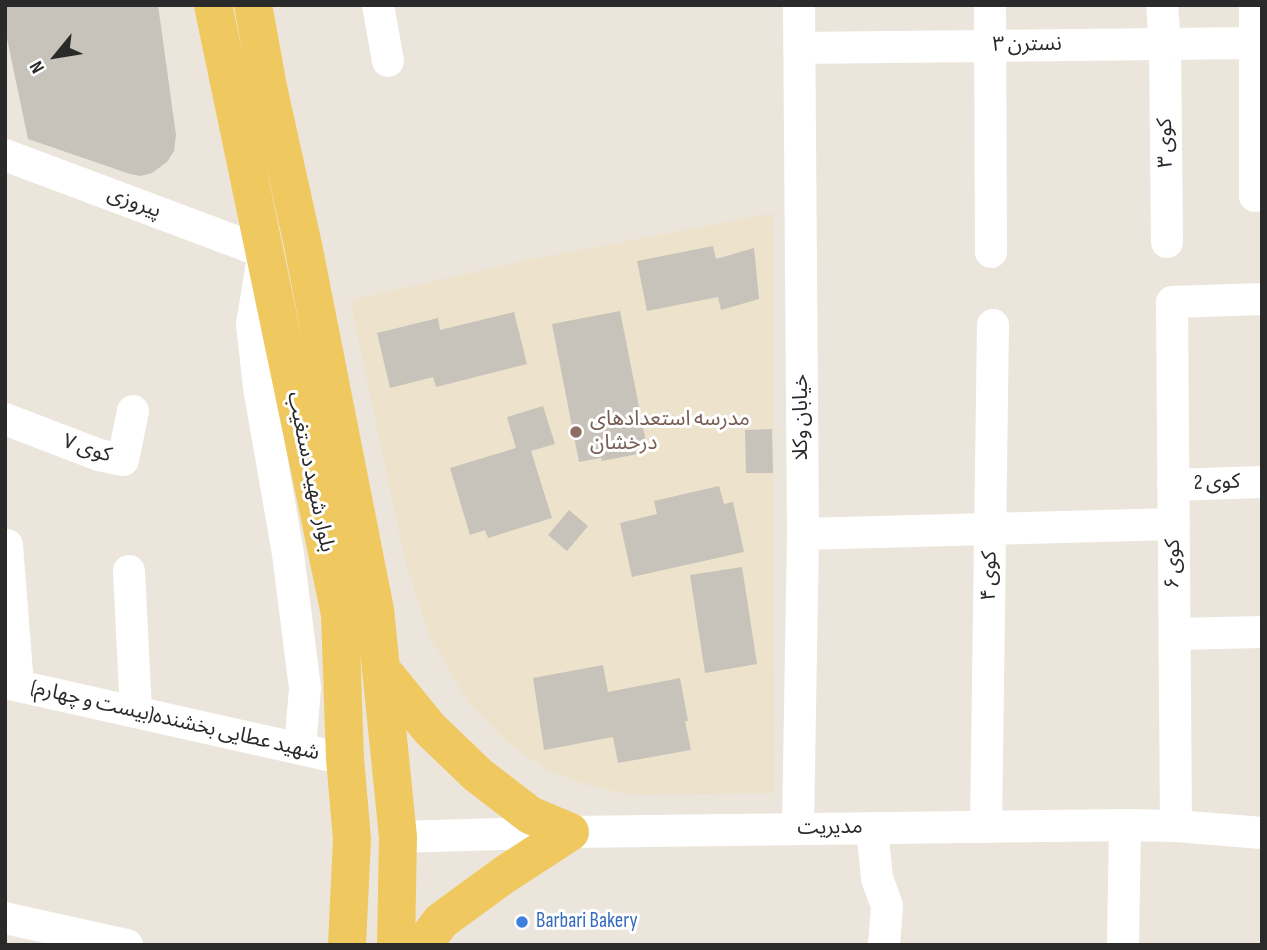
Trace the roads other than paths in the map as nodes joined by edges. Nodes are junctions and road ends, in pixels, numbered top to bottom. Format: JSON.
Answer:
{"nodes":[{"id":1,"x":213,"y":5,"type":"edge"},
{"id":2,"x":253,"y":5,"type":"edge"},
{"id":3,"x":378,"y":5,"type":"edge"},
{"id":4,"x":799,"y":5,"type":"edge"},
{"id":5,"x":990,"y":5,"type":"edge"},
{"id":6,"x":1162,"y":5,"type":"edge"},
{"id":7,"x":1255,"y":5,"type":"edge"},
{"id":8,"x":1256,"y":43,"type":"junction"},
{"id":9,"x":1166,"y":44,"type":"junction"},
{"id":10,"x":991,"y":46,"type":"junction"},
{"id":11,"x":799,"y":48,"type":"junction"},
{"id":12,"x":388,"y":61,"type":"dead end"},
{"id":13,"x":7,"y":147,"type":"edge"},
{"id":14,"x":1255,"y":196,"type":"dead end"},
{"id":15,"x":1167,"y":242,"type":"dead end"},
{"id":16,"x":264,"y":251,"type":"junction"},
{"id":17,"x":991,"y":252,"type":"dead end"},
{"id":18,"x":1262,"y":299,"type":"edge"},
{"id":19,"x":993,"y":325,"type":"dead end"},
{"id":20,"x":133,"y":411,"type":"dead end"},
{"id":21,"x":5,"y":419,"type":"edge"},
{"id":22,"x":1262,"y":482,"type":"edge"},
{"id":23,"x":1173,"y":485,"type":"junction"},
{"id":24,"x":1174,"y":524,"type":"junction"},
{"id":25,"x":990,"y":529,"type":"junction"},
{"id":26,"x":803,"y":534,"type":"junction"},
{"id":27,"x":7,"y":545,"type":"dead end"},
{"id":28,"x":129,"y":571,"type":"dead end"},
{"id":29,"x":1262,"y":632,"type":"edge"},
{"id":30,"x":1175,"y":634,"type":"junction"},
{"id":31,"x":381,"y":669,"type":"junction"},
{"id":32,"x":12,"y":685,"type":"edge"},
{"id":33,"x":136,"y":712,"type":"junction"},
{"id":34,"x":300,"y":749,"type":"junction"},
{"id":35,"x":345,"y":759,"type":"junction"},
{"id":36,"x":1125,"y":825,"type":"junction"},
{"id":37,"x":1176,"y":826,"type":"junction"},
{"id":38,"x":985,"y":827,"type":"junction"},
{"id":39,"x":798,"y":828,"type":"junction"},
{"id":40,"x":872,"y":828,"type":"junction"},
{"id":41,"x":570,"y":832,"type":"junction"},
{"id":42,"x":1262,"y":833,"type":"edge"},
{"id":43,"x":398,"y":837,"type":"junction"},
{"id":44,"x":352,"y":839,"type":"junction"},
{"id":45,"x":5,"y":918,"type":"edge"},
{"id":46,"x":127,"y":945,"type":"edge"},
{"id":47,"x":346,"y":945,"type":"edge"},
{"id":48,"x":396,"y":945,"type":"edge"},
{"id":49,"x":423,"y":945,"type":"edge"},
{"id":50,"x":884,"y":945,"type":"edge"},
{"id":51,"x":1123,"y":945,"type":"edge"}],
"edges":[{"from":1,"to":16,"type":"main road","name":"بلوار شهید دستغیب"},
{"from":2,"to":31,"type":"main road","name":"بلوار شهید دستغیب"},
{"from":3,"to":12,"type":"street"},
{"from":4,"to":11,"type":"street","name":"خیابان وکلا"},
{"from":5,"to":10,"type":"street"},
{"from":6,"to":9,"type":"street"},
{"from":7,"to":8,"type":"street"},
{"from":8,"to":9,"type":"street","name":"نسترن ۳"},
{"from":8,"to":14,"type":"street"},
{"from":9,"to":10,"type":"street","name":"نسترن ۳"},
{"from":9,"to":15,"type":"street","name":"کوی ۳"},
{"from":10,"to":11,"type":"street","name":"نسترن ۳"},
{"from":10,"to":17,"type":"street"},
{"from":11,"to":26,"type":"street","name":"خیابان وکلا"},
{"from":13,"to":16,"type":"street","name":"پیروزی"},
{"from":16,"to":34,"type":"street"},
{"from":16,"to":35,"type":"main road","name":"بلوار شهید دستغیب"},
{"from":18,"to":23,"type":"street","name":"کوی ۶"},
{"from":19,"to":25,"type":"street","name":"کوی ۴"},
{"from":20,"to":21,"type":"street","name":"کوی ۷"},
{"from":22,"to":23,"type":"street","name":"کوی 2"},
{"from":23,"to":24,"type":"street","name":"کوی ۶"},
{"from":24,"to":25,"type":"street"},
{"from":24,"to":30,"type":"street","name":"کوی ۶"},
{"from":25,"to":26,"type":"street"},
{"from":25,"to":38,"type":"street","name":"کوی ۴"},
{"from":26,"to":39,"type":"street","name":"خیابان وکلا"},
{"from":27,"to":32,"type":"street"},
{"from":28,"to":33,"type":"street"},
{"from":29,"to":30,"type":"street"},
{"from":30,"to":37,"type":"street","name":"کوی ۶"},
{"from":31,"to":41,"type":"main road"},
{"from":31,"to":43,"type":"main road","name":"بلوار شهید دستغیب"},
{"from":32,"to":33,"type":"street","name":"شهید عطایی بخشنده(بیست و چهارم)"},
{"from":33,"to":34,"type":"street","name":"شهید عطایی بخشنده(بیست و چهارم)"},
{"from":34,"to":35,"type":"street","name":"شهید عطایی بخشنده(بیست و چهارم)"},
{"from":35,"to":44,"type":"main road","name":"بلوار شهید دستغیب"},
{"from":36,"to":37,"type":"street","name":"مدیریت"},
{"from":36,"to":38,"type":"street","name":"مدیریت"},
{"from":36,"to":51,"type":"street"},
{"from":37,"to":42,"type":"street","name":"مدیریت"},
{"from":38,"to":40,"type":"street","name":"مدیریت"},
{"from":39,"to":40,"type":"street","name":"مدیریت"},
{"from":39,"to":41,"type":"street","name":"مدیریت"},
{"from":40,"to":50,"type":"street"},
{"from":41,"to":43,"type":"street","name":"مدیریت"},
{"from":41,"to":49,"type":"main road"},
{"from":43,"to":44,"type":"main road"},
{"from":43,"to":48,"type":"main road","name":"بلوار شهید دستغیب"},
{"from":44,"to":47,"type":"main road","name":"بلوار شهید دستغیب"},
{"from":45,"to":46,"type":"street"}]}
